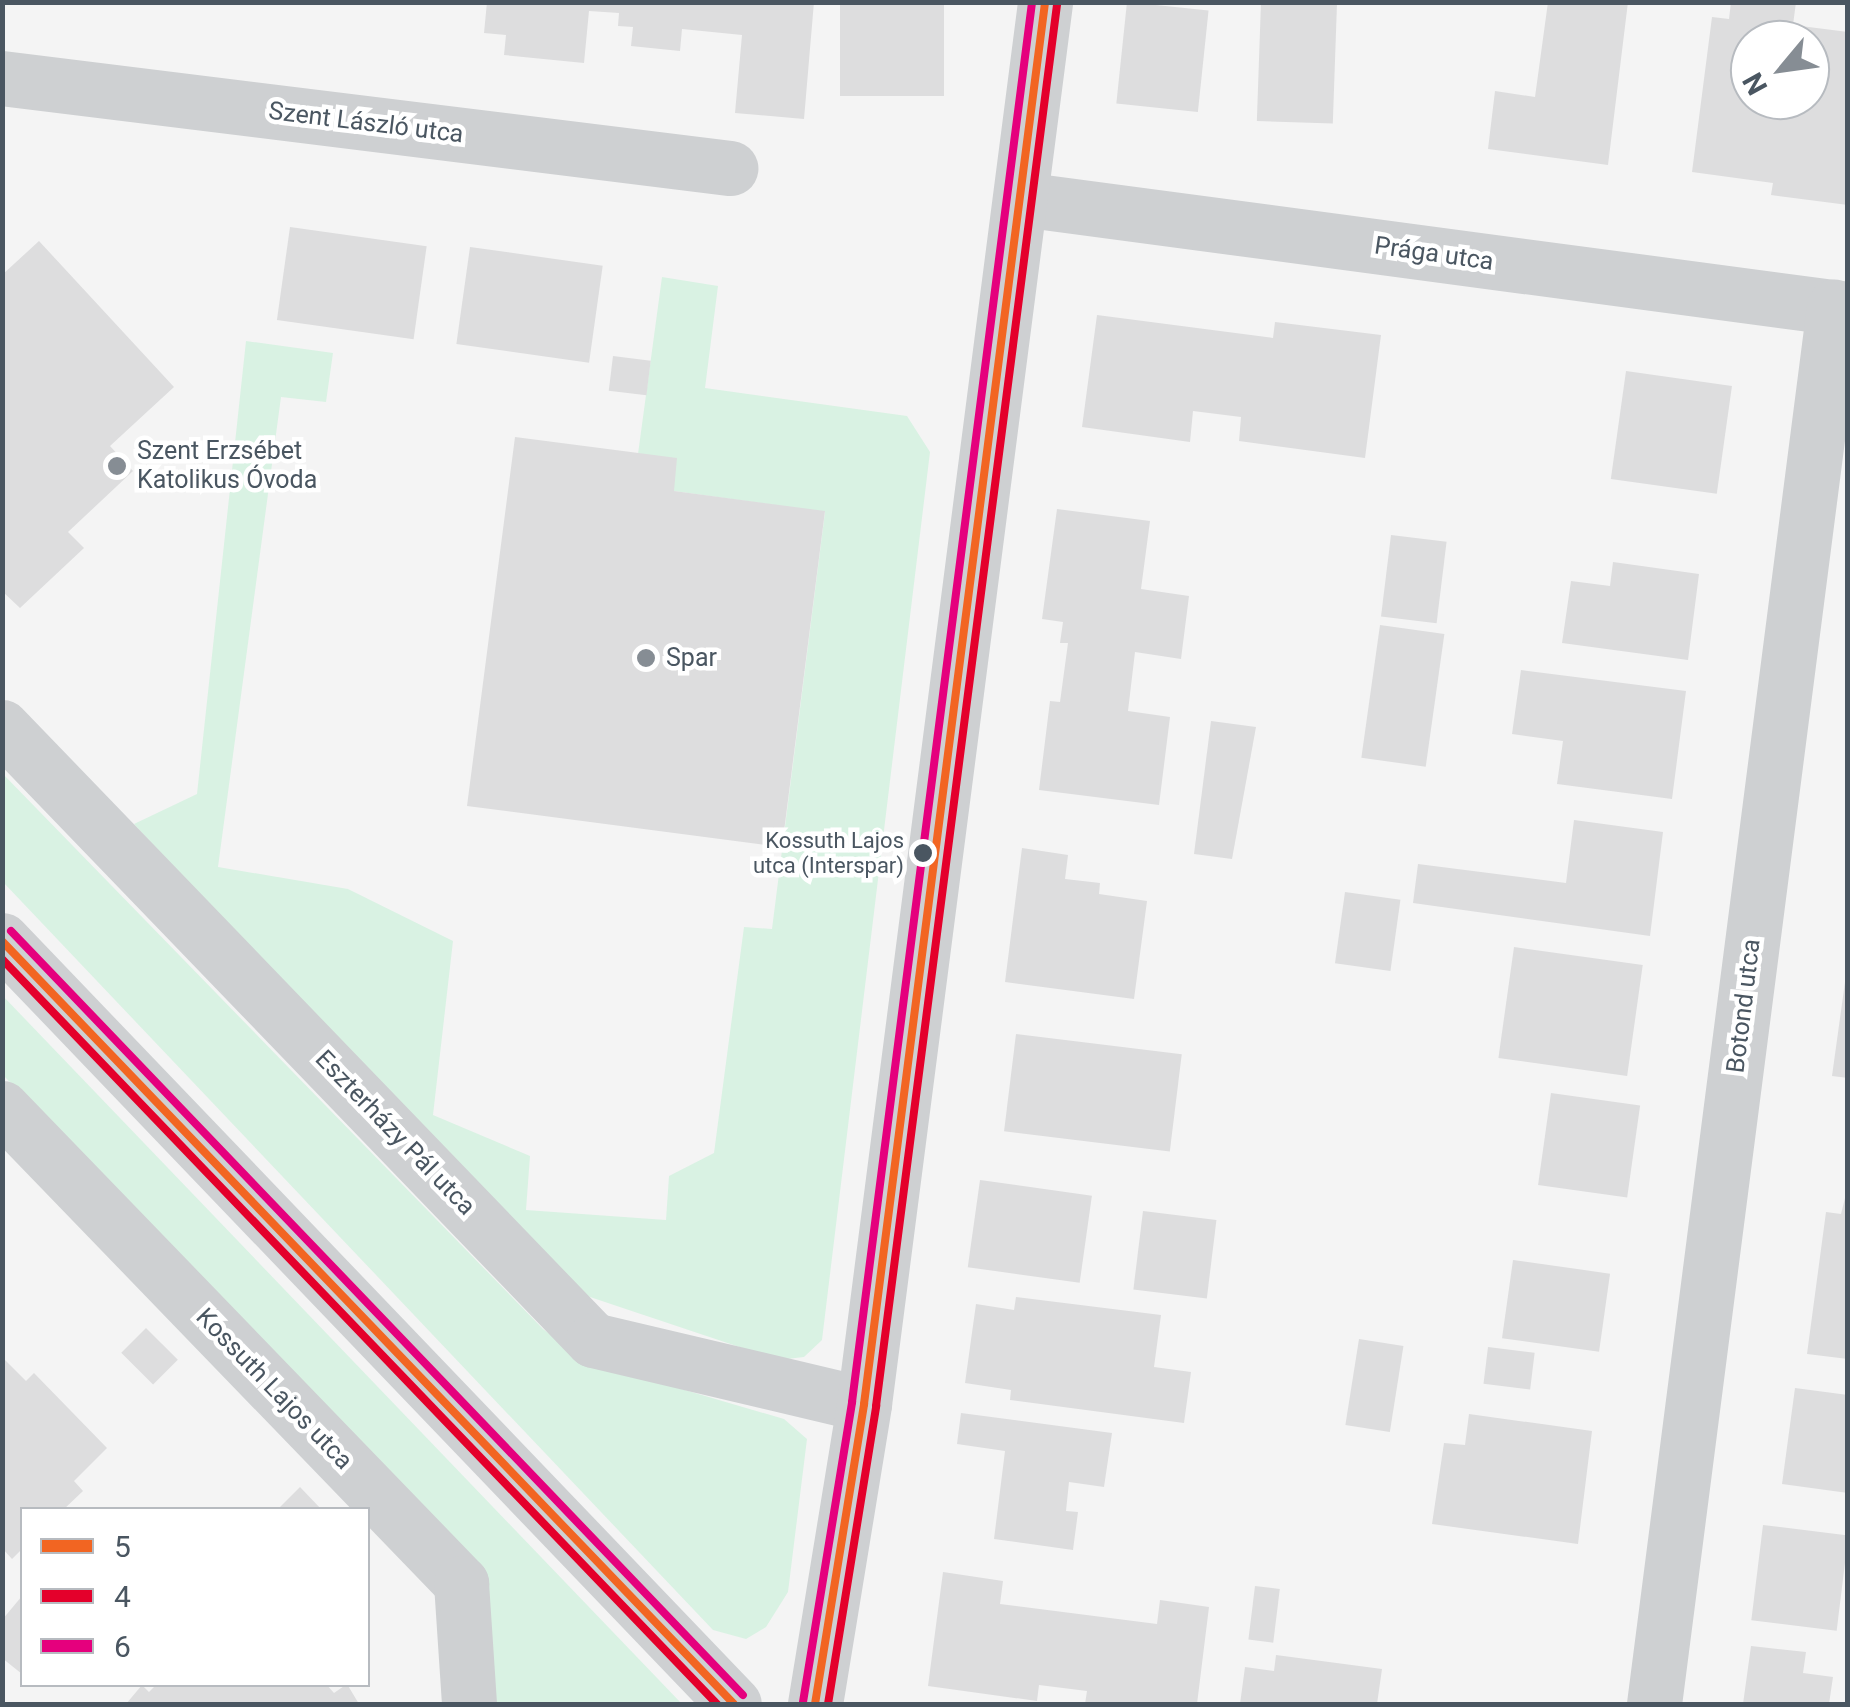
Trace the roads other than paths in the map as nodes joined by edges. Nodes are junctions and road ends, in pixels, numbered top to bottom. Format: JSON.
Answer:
{"nodes":[{"id":1,"x":1044,"y":2,"type":"edge"},
{"id":2,"x":2,"y":78,"type":"edge"},
{"id":3,"x":730,"y":168,"type":"dead end"},
{"id":4,"x":1020,"y":199,"type":"junction"},
{"id":5,"x":1841,"y":308,"type":"edge"},
{"id":6,"x":2,"y":727,"type":"edge"},
{"id":7,"x":2,"y":940,"type":"edge"},
{"id":8,"x":2,"y":1108,"type":"edge"},
{"id":9,"x":864,"y":1404,"type":"junction"},
{"id":10,"x":469,"y":1704,"type":"edge"},
{"id":11,"x":734,"y":1704,"type":"edge"},
{"id":12,"x":815,"y":1704,"type":"edge"},
{"id":13,"x":1654,"y":1704,"type":"edge"}],
"edges":[{"from":1,"to":4,"type":"street"},
{"from":2,"to":3,"type":"street","name":"Szent László utca"},
{"from":4,"to":5,"type":"street","name":"Prága utca"},
{"from":4,"to":9,"type":"street"},
{"from":5,"to":13,"type":"street","name":"Botond utca"},
{"from":6,"to":9,"type":"street","name":"Eszterházy Pál utca"},
{"from":7,"to":11,"type":"street"},
{"from":8,"to":10,"type":"street","name":"Kossuth Lajos utca"},
{"from":9,"to":12,"type":"street"}]}
